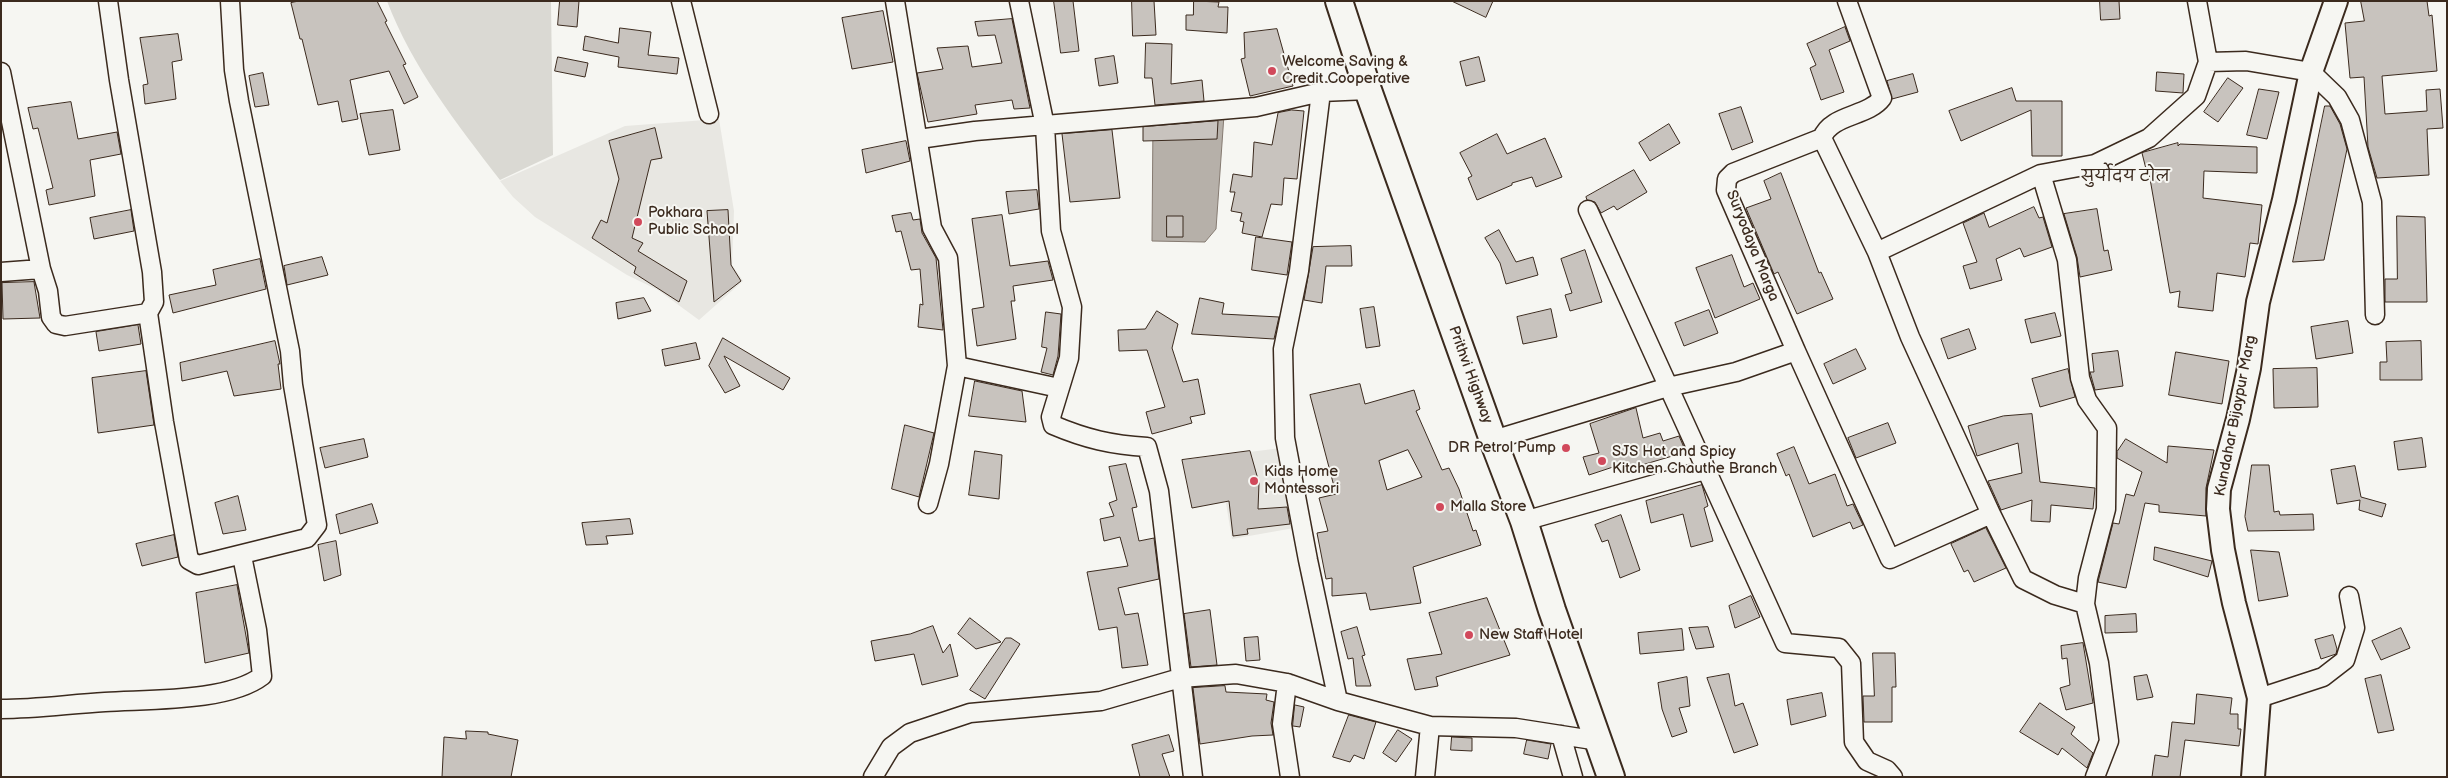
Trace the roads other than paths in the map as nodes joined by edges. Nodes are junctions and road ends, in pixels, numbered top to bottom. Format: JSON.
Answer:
{"nodes":[{"id":1,"x":108,"y":1,"type":"edge"},
{"id":2,"x":230,"y":1,"type":"edge"},
{"id":3,"x":681,"y":1,"type":"edge"},
{"id":4,"x":895,"y":1,"type":"edge"},
{"id":5,"x":1019,"y":1,"type":"edge"},
{"id":6,"x":1339,"y":1,"type":"edge"},
{"id":7,"x":1847,"y":1,"type":"edge"},
{"id":8,"x":2197,"y":1,"type":"edge"},
{"id":9,"x":2336,"y":1,"type":"edge"},
{"id":10,"x":2208,"y":62,"type":"junction"},
{"id":11,"x":1,"y":72,"type":"edge"},
{"id":12,"x":2311,"y":72,"type":"junction"},
{"id":13,"x":1368,"y":90,"type":"junction"},
{"id":14,"x":1321,"y":92,"type":"junction"},
{"id":15,"x":709,"y":114,"type":"dead end"},
{"id":16,"x":1045,"y":126,"type":"junction"},
{"id":17,"x":1822,"y":138,"type":"junction"},
{"id":18,"x":919,"y":139,"type":"junction"},
{"id":19,"x":2041,"y":174,"type":"junction"},
{"id":20,"x":1588,"y":210,"type":"dead end"},
{"id":21,"x":1877,"y":252,"type":"junction"},
{"id":22,"x":41,"y":270,"type":"junction"},
{"id":23,"x":1,"y":272,"type":"edge"},
{"id":24,"x":148,"y":313,"type":"junction"},
{"id":25,"x":2374,"y":315,"type":"dead end"},
{"id":26,"x":1796,"y":351,"type":"junction"},
{"id":27,"x":957,"y":366,"type":"junction"},
{"id":28,"x":1668,"y":387,"type":"junction"},
{"id":29,"x":1060,"y":388,"type":"junction"},
{"id":30,"x":1493,"y":440,"type":"junction"},
{"id":31,"x":1706,"y":470,"type":"junction"},
{"id":32,"x":928,"y":504,"type":"dead end"},
{"id":33,"x":1991,"y":514,"type":"junction"},
{"id":34,"x":1524,"y":521,"type":"junction"},
{"id":35,"x":242,"y":556,"type":"junction"},
{"id":36,"x":2349,"y":596,"type":"dead end"},
{"id":37,"x":2086,"y":604,"type":"junction"},
{"id":38,"x":1180,"y":678,"type":"junction"},
{"id":39,"x":1287,"y":683,"type":"junction"},
{"id":40,"x":2259,"y":698,"type":"junction"},
{"id":41,"x":1338,"y":701,"type":"junction"},
{"id":42,"x":1,"y":708,"type":"edge"},
{"id":43,"x":1430,"y":726,"type":"junction"},
{"id":44,"x":1561,"y":734,"type":"junction"},
{"id":45,"x":1599,"y":740,"type":"junction"},
{"id":46,"x":873,"y":777,"type":"edge"},
{"id":47,"x":1193,"y":777,"type":"edge"},
{"id":48,"x":1290,"y":777,"type":"edge"},
{"id":49,"x":1425,"y":777,"type":"edge"},
{"id":50,"x":1573,"y":777,"type":"edge"},
{"id":51,"x":1612,"y":777,"type":"edge"},
{"id":52,"x":1893,"y":777,"type":"edge"},
{"id":53,"x":2095,"y":777,"type":"edge"},
{"id":54,"x":2253,"y":777,"type":"edge"}],
"edges":[{"from":1,"to":24,"type":"street"},
{"from":2,"to":35,"type":"street"},
{"from":3,"to":15,"type":"street"},
{"from":4,"to":18,"type":"street"},
{"from":5,"to":16,"type":"street"},
{"from":6,"to":13,"type":"highway","name":"Prithvi Highway"},
{"from":7,"to":17,"type":"street"},
{"from":8,"to":10,"type":"street"},
{"from":9,"to":12,"type":"main road","name":"Kundahar Bijaypur Marg"},
{"from":10,"to":12,"type":"street"},
{"from":10,"to":19,"type":"street"},
{"from":11,"to":22,"type":"street"},
{"from":12,"to":25,"type":"street"},
{"from":12,"to":40,"type":"main road","name":"Kundahar Bijaypur Marg"},
{"from":13,"to":14,"type":"street"},
{"from":13,"to":30,"type":"highway","name":"Prithvi Highway"},
{"from":14,"to":16,"type":"street"},
{"from":14,"to":41,"type":"street"},
{"from":16,"to":18,"type":"street"},
{"from":16,"to":29,"type":"street"},
{"from":17,"to":21,"type":"street"},
{"from":17,"to":26,"type":"street","name":"Suryodaya Marga"},
{"from":18,"to":27,"type":"street"},
{"from":19,"to":21,"type":"street"},
{"from":19,"to":37,"type":"street"},
{"from":20,"to":28,"type":"street"},
{"from":21,"to":33,"type":"street"},
{"from":22,"to":23,"type":"street"},
{"from":22,"to":24,"type":"street"},
{"from":24,"to":35,"type":"street"},
{"from":26,"to":28,"type":"street"},
{"from":26,"to":33,"type":"street"},
{"from":27,"to":29,"type":"street"},
{"from":27,"to":32,"type":"street"},
{"from":28,"to":30,"type":"street"},
{"from":28,"to":31,"type":"street"},
{"from":29,"to":38,"type":"street"},
{"from":30,"to":34,"type":"highway","name":"Prithvi Highway"},
{"from":31,"to":34,"type":"street"},
{"from":31,"to":52,"type":"street"},
{"from":33,"to":37,"type":"street"},
{"from":34,"to":45,"type":"highway","name":"Prithvi Highway"},
{"from":35,"to":42,"type":"street"},
{"from":36,"to":40,"type":"street"},
{"from":37,"to":53,"type":"street"},
{"from":38,"to":39,"type":"street"},
{"from":38,"to":46,"type":"street"},
{"from":38,"to":47,"type":"street"},
{"from":39,"to":41,"type":"street"},
{"from":39,"to":48,"type":"street"},
{"from":40,"to":54,"type":"main road","name":"Kundahar Bijaypur Marg"},
{"from":41,"to":43,"type":"street"},
{"from":43,"to":44,"type":"street"},
{"from":43,"to":49,"type":"street"},
{"from":44,"to":45,"type":"street"},
{"from":44,"to":50,"type":"street"},
{"from":45,"to":51,"type":"highway","name":"Prithvi Highway"}]}
